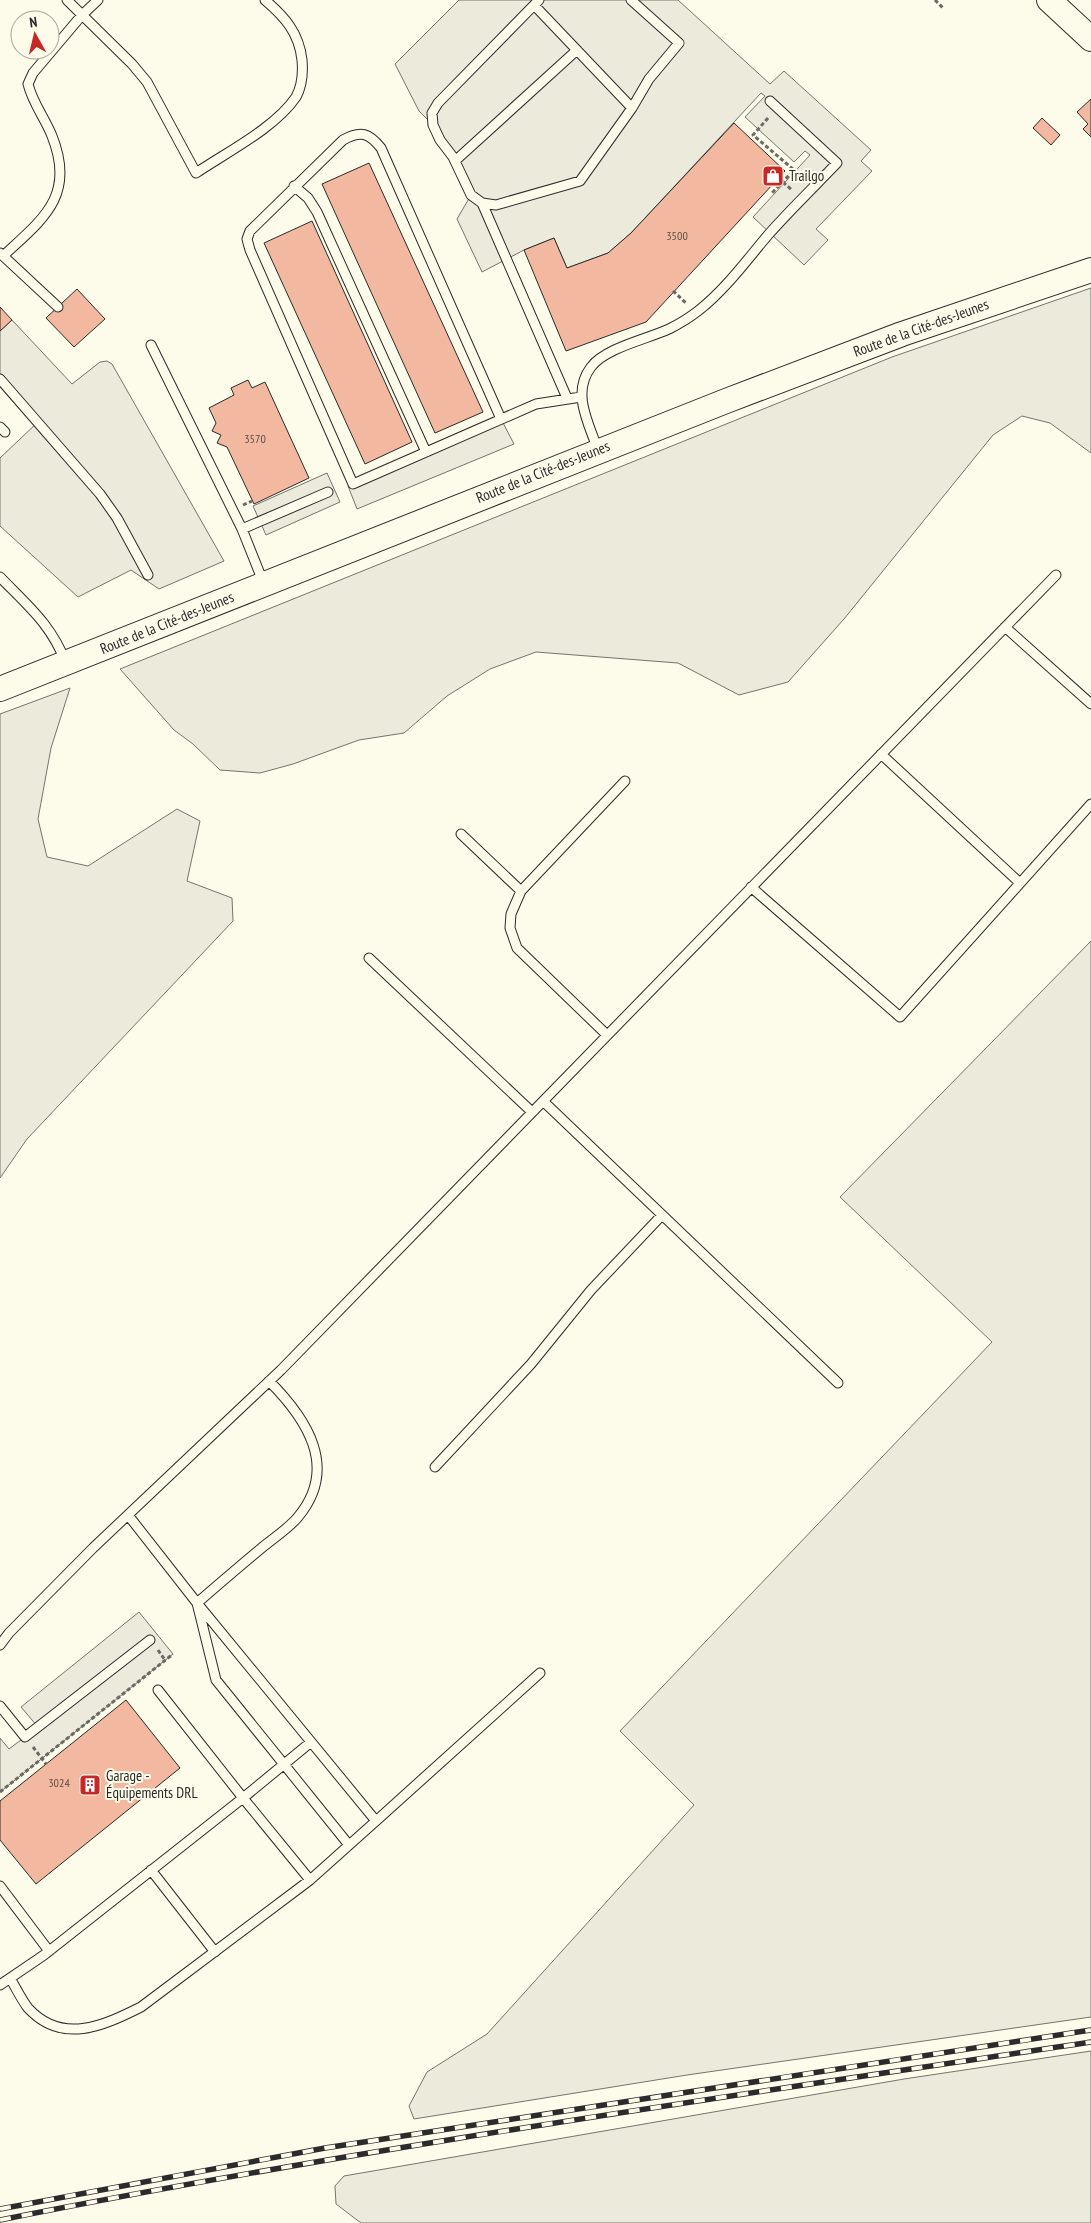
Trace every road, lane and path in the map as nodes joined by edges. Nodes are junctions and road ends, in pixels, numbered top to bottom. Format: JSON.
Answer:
{"nodes":[{"id":1,"x":66,"y":0,"type":"edge"},
{"id":2,"x":98,"y":0,"type":"edge"},
{"id":3,"x":265,"y":0,"type":"edge"},
{"id":4,"x":631,"y":0,"type":"edge"},
{"id":5,"x":935,"y":0,"type":"edge"},
{"id":6,"x":1049,"y":0,"type":"edge"},
{"id":7,"x":536,"y":2,"type":"edge"},
{"id":8,"x":943,"y":8,"type":"dead end"},
{"id":9,"x":82,"y":15,"type":"junction"},
{"id":10,"x":1091,"y":39,"type":"edge"},
{"id":11,"x":577,"y":50,"type":"junction"},
{"id":12,"x":770,"y":101,"type":"dead end"},
{"id":13,"x":632,"y":108,"type":"junction"},
{"id":14,"x":758,"y":130,"type":"dead end"},
{"id":15,"x":754,"y":135,"type":"junction"},
{"id":16,"x":750,"y":138,"type":"dead end"},
{"id":17,"x":455,"y":161,"type":"junction"},
{"id":18,"x":778,"y":178,"type":"dead end"},
{"id":19,"x":783,"y":182,"type":"junction"},
{"id":20,"x":294,"y":186,"type":"junction"},
{"id":21,"x":771,"y":194,"type":"dead end"},
{"id":22,"x":482,"y":203,"type":"junction"},
{"id":23,"x":2,"y":254,"type":"edge"},
{"id":24,"x":1091,"y":270,"type":"edge"},
{"id":25,"x":673,"y":291,"type":"dead end"},
{"id":26,"x":58,"y":307,"type":"dead end"},
{"id":27,"x":690,"y":307,"type":"dead end"},
{"id":28,"x":151,"y":345,"type":"dead end"},
{"id":29,"x":0,"y":379,"type":"edge"},
{"id":30,"x":581,"y":397,"type":"junction"},
{"id":31,"x":567,"y":398,"type":"junction"},
{"id":32,"x":501,"y":419,"type":"junction"},
{"id":33,"x":598,"y":450,"type":"junction"},
{"id":34,"x":426,"y":452,"type":"junction"},
{"id":35,"x":328,"y":492,"type":"dead end"},
{"id":36,"x":242,"y":529,"type":"junction"},
{"id":37,"x":148,"y":575,"type":"dead end"},
{"id":38,"x":1056,"y":575,"type":"dead end"},
{"id":39,"x":0,"y":577,"type":"edge"},
{"id":40,"x":264,"y":584,"type":"junction"},
{"id":41,"x":1005,"y":627,"type":"junction"},
{"id":42,"x":66,"y":663,"type":"junction"},
{"id":43,"x":0,"y":689,"type":"edge"},
{"id":44,"x":1091,"y":704,"type":"edge"},
{"id":45,"x":881,"y":754,"type":"junction"},
{"id":46,"x":626,"y":781,"type":"dead end"},
{"id":47,"x":1091,"y":804,"type":"edge"},
{"id":48,"x":461,"y":834,"type":"dead end"},
{"id":49,"x":1020,"y":883,"type":"junction"},
{"id":50,"x":751,"y":888,"type":"junction"},
{"id":51,"x":521,"y":891,"type":"junction"},
{"id":52,"x":369,"y":958,"type":"dead end"},
{"id":53,"x":607,"y":1035,"type":"junction"},
{"id":54,"x":543,"y":1101,"type":"junction"},
{"id":55,"x":532,"y":1112,"type":"junction"},
{"id":56,"x":662,"y":1215,"type":"junction"},
{"id":57,"x":269,"y":1381,"type":"junction"},
{"id":58,"x":838,"y":1383,"type":"dead end"},
{"id":59,"x":435,"y":1467,"type":"dead end"},
{"id":60,"x":128,"y":1515,"type":"junction"},
{"id":61,"x":196,"y":1603,"type":"junction"},
{"id":62,"x":150,"y":1640,"type":"dead end"},
{"id":63,"x":0,"y":1645,"type":"edge"},
{"id":64,"x":173,"y":1654,"type":"dead end"},
{"id":65,"x":540,"y":1673,"type":"dead end"},
{"id":66,"x":158,"y":1690,"type":"dead end"},
{"id":67,"x":0,"y":1706,"type":"edge"},
{"id":68,"x":311,"y":1742,"type":"junction"},
{"id":69,"x":43,"y":1758,"type":"junction"},
{"id":70,"x":46,"y":1764,"type":"dead end"},
{"id":71,"x":284,"y":1764,"type":"junction"},
{"id":72,"x":0,"y":1792,"type":"edge"},
{"id":73,"x":243,"y":1798,"type":"junction"},
{"id":74,"x":376,"y":1821,"type":"junction"},
{"id":75,"x":349,"y":1845,"type":"junction"},
{"id":76,"x":151,"y":1870,"type":"junction"},
{"id":77,"x":310,"y":1880,"type":"junction"},
{"id":78,"x":0,"y":1886,"type":"edge"},
{"id":79,"x":50,"y":1950,"type":"junction"},
{"id":80,"x":215,"y":1952,"type":"junction"},
{"id":81,"x":10,"y":1978,"type":"junction"},
{"id":82,"x":0,"y":1985,"type":"edge"}],
"edges":[{"from":1,"to":9,"type":"lane"},
{"from":2,"to":9,"type":"lane"},
{"from":3,"to":9,"type":"lane"},
{"from":4,"to":13,"type":"lane"},
{"from":5,"to":8,"type":"path"},
{"from":6,"to":10,"type":"main road"},
{"from":7,"to":11,"type":"lane"},
{"from":7,"to":17,"type":"lane"},
{"from":9,"to":23,"type":"lane"},
{"from":11,"to":13,"type":"lane"},
{"from":11,"to":17,"type":"lane"},
{"from":12,"to":30,"type":"lane"},
{"from":13,"to":22,"type":"lane"},
{"from":14,"to":15,"type":"path"},
{"from":15,"to":16,"type":"path"},
{"from":15,"to":19,"type":"path"},
{"from":17,"to":22,"type":"lane"},
{"from":18,"to":19,"type":"path"},
{"from":19,"to":21,"type":"path"},
{"from":20,"to":32,"type":"lane"},
{"from":20,"to":34,"type":"lane"},
{"from":20,"to":34,"type":"lane"},
{"from":22,"to":31,"type":"lane"},
{"from":23,"to":26,"type":"lane"},
{"from":24,"to":33,"type":"main road","name":"Route de la Cité-des-Jeunes"},
{"from":25,"to":27,"type":"path"},
{"from":28,"to":36,"type":"lane"},
{"from":29,"to":37,"type":"lane"},
{"from":30,"to":31,"type":"lane"},
{"from":30,"to":33,"type":"lane"},
{"from":31,"to":32,"type":"lane"},
{"from":32,"to":34,"type":"lane"},
{"from":33,"to":40,"type":"main road","name":"Route de la Cité-des-Jeunes"},
{"from":35,"to":36,"type":"lane"},
{"from":36,"to":40,"type":"lane"},
{"from":38,"to":41,"type":"lane"},
{"from":39,"to":42,"type":"lane"},
{"from":40,"to":42,"type":"main road","name":"Route de la Cité-des-Jeunes"},
{"from":41,"to":44,"type":"lane"},
{"from":41,"to":45,"type":"lane"},
{"from":42,"to":43,"type":"main road","name":"Route de la Cité-des-Jeunes"},
{"from":45,"to":49,"type":"lane"},
{"from":45,"to":50,"type":"lane"},
{"from":46,"to":51,"type":"lane"},
{"from":47,"to":49,"type":"lane"},
{"from":48,"to":51,"type":"lane"},
{"from":49,"to":50,"type":"lane"},
{"from":50,"to":53,"type":"lane"},
{"from":51,"to":53,"type":"lane"},
{"from":52,"to":55,"type":"lane"},
{"from":53,"to":54,"type":"lane"},
{"from":54,"to":55,"type":"lane"},
{"from":54,"to":56,"type":"lane"},
{"from":55,"to":57,"type":"lane"},
{"from":56,"to":58,"type":"lane"},
{"from":56,"to":59,"type":"lane"},
{"from":57,"to":60,"type":"lane"},
{"from":57,"to":61,"type":"lane"},
{"from":60,"to":61,"type":"lane"},
{"from":60,"to":63,"type":"lane"},
{"from":61,"to":68,"type":"lane"},
{"from":61,"to":71,"type":"lane"},
{"from":62,"to":67,"type":"lane"},
{"from":64,"to":69,"type":"path"},
{"from":65,"to":74,"type":"lane"},
{"from":66,"to":73,"type":"lane"},
{"from":68,"to":71,"type":"lane"},
{"from":68,"to":74,"type":"lane"},
{"from":69,"to":70,"type":"path"},
{"from":69,"to":72,"type":"path"},
{"from":71,"to":73,"type":"lane"},
{"from":71,"to":75,"type":"lane"},
{"from":73,"to":76,"type":"lane"},
{"from":73,"to":77,"type":"lane"},
{"from":74,"to":75,"type":"lane"},
{"from":75,"to":77,"type":"lane"},
{"from":76,"to":79,"type":"lane"},
{"from":76,"to":80,"type":"lane"},
{"from":77,"to":80,"type":"lane"},
{"from":78,"to":79,"type":"lane"},
{"from":79,"to":81,"type":"lane"},
{"from":80,"to":81,"type":"lane"},
{"from":81,"to":82,"type":"lane"}]}
